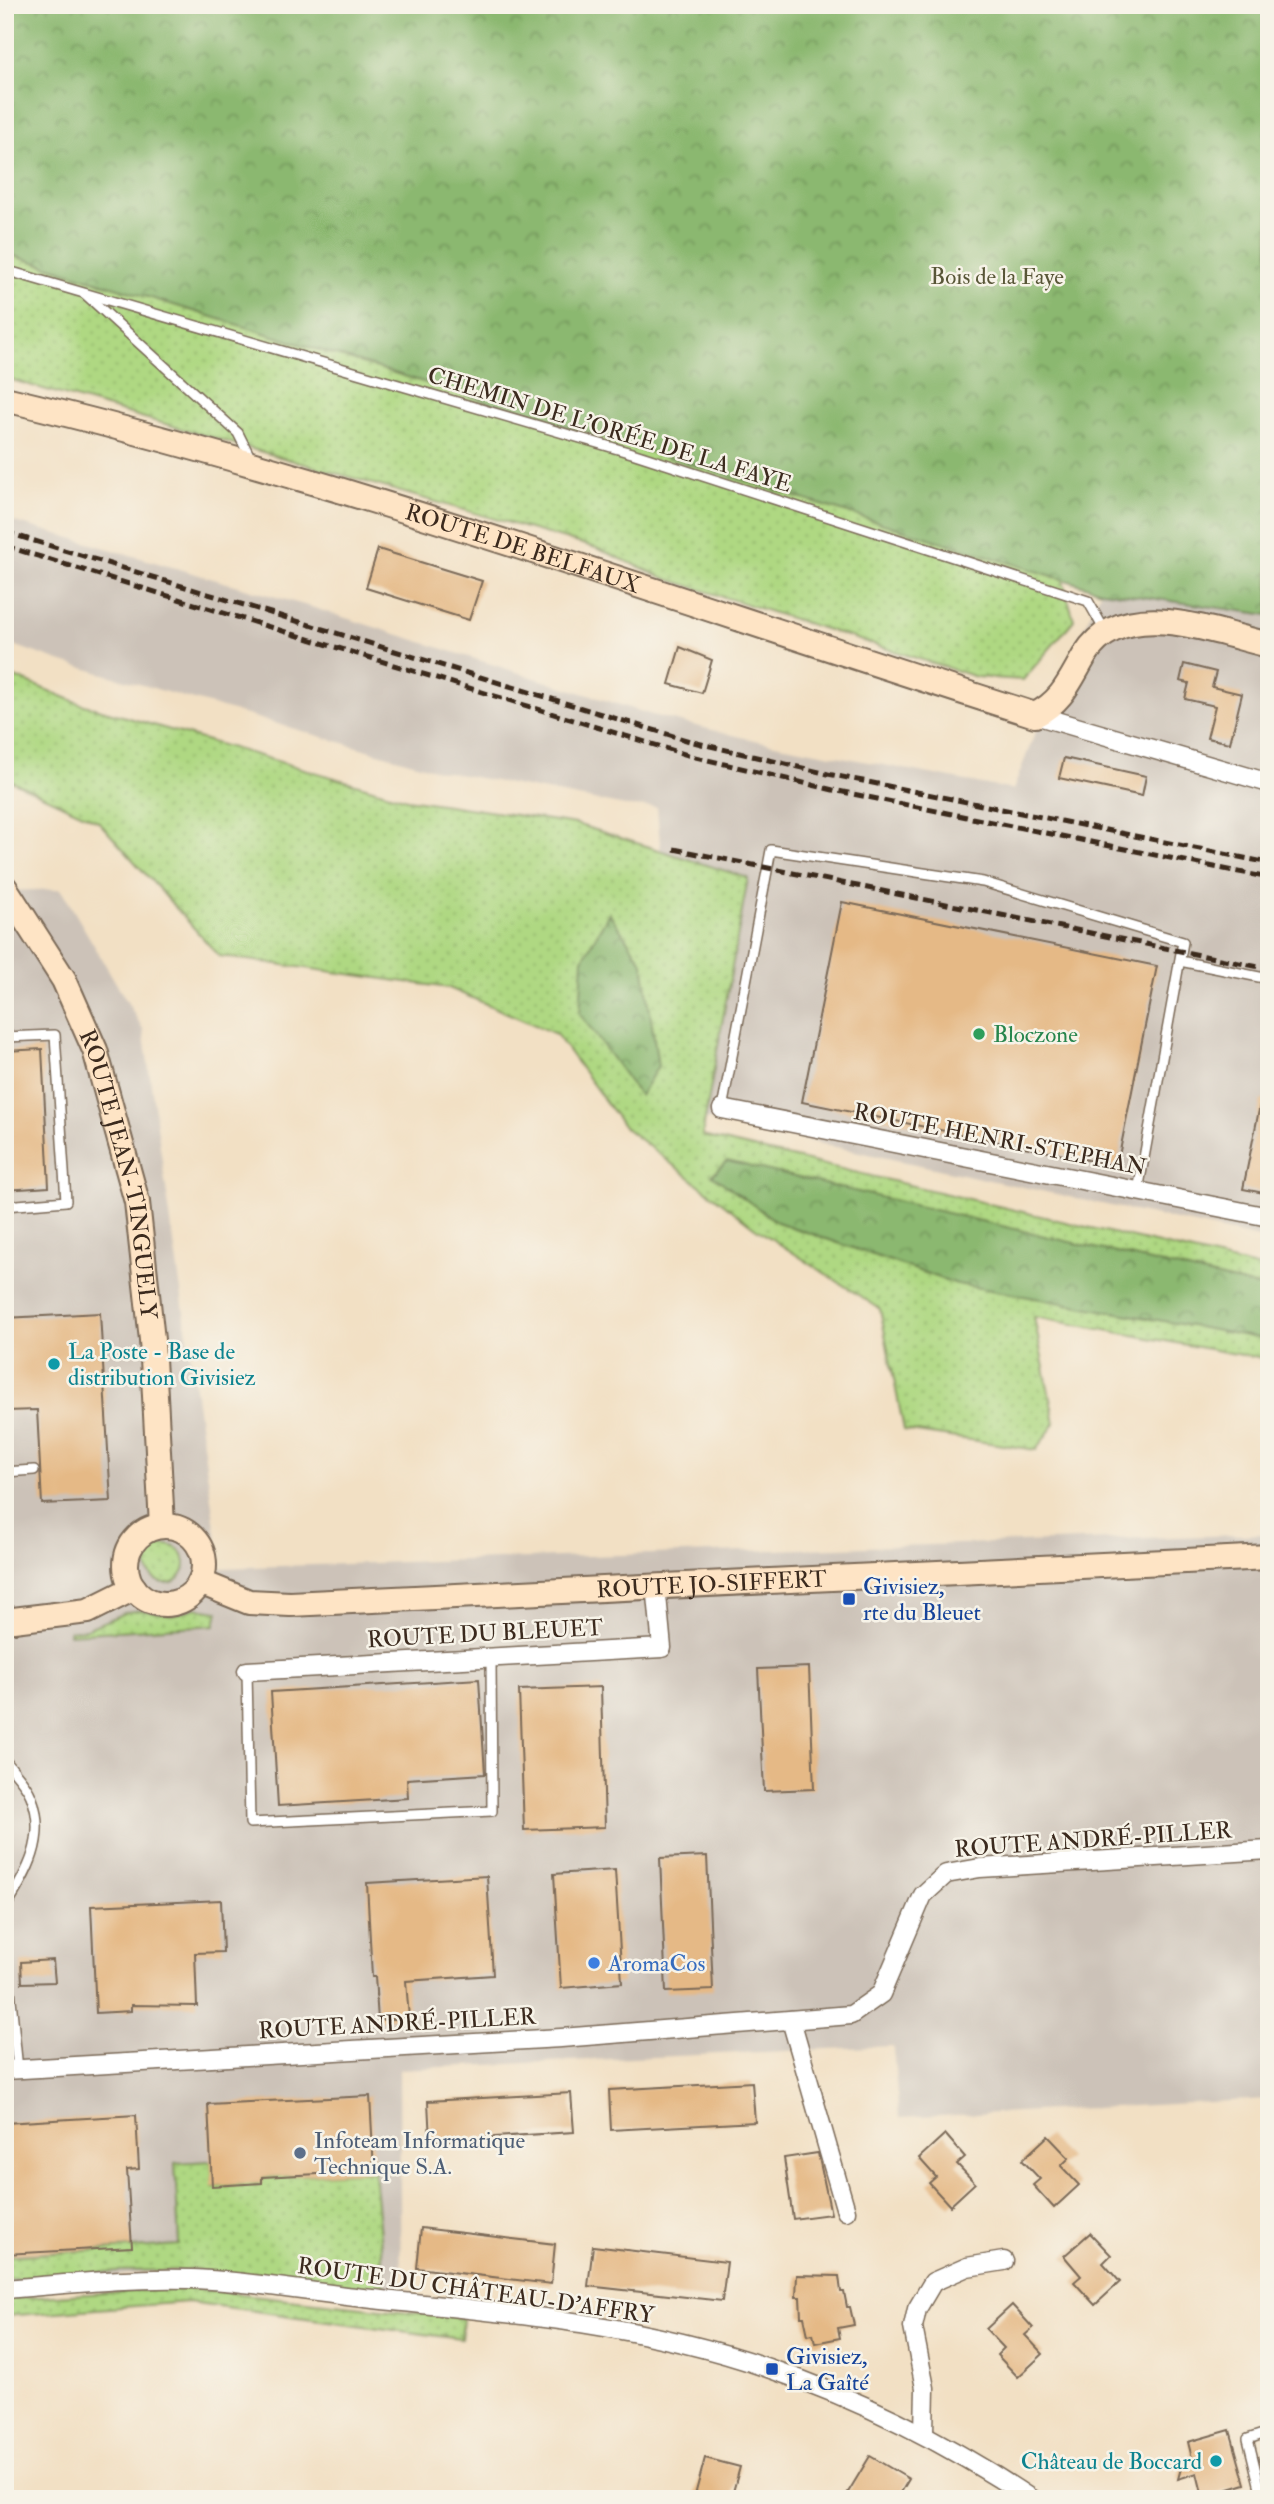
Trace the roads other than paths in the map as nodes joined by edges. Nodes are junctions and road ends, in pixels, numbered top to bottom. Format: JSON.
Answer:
{"nodes":[{"id":1,"x":5,"y":270,"type":"edge"},
{"id":2,"x":84,"y":293,"type":"junction"},
{"id":3,"x":5,"y":399,"type":"edge"},
{"id":4,"x":252,"y":463,"type":"junction"},
{"id":5,"x":1105,"y":631,"type":"junction"},
{"id":6,"x":1269,"y":645,"type":"edge"},
{"id":7,"x":1035,"y":715,"type":"junction"},
{"id":8,"x":1269,"y":783,"type":"edge"},
{"id":9,"x":5,"y":888,"type":"edge"},
{"id":10,"x":1180,"y":961,"type":"junction"},
{"id":11,"x":1269,"y":979,"type":"edge"},
{"id":12,"x":5,"y":1037,"type":"edge"},
{"id":13,"x":722,"y":1109,"type":"joint"},
{"id":14,"x":1138,"y":1191,"type":"junction"},
{"id":15,"x":5,"y":1206,"type":"edge"},
{"id":16,"x":1269,"y":1217,"type":"edge"},
{"id":17,"x":34,"y":1470,"type":"dead end"},
{"id":18,"x":5,"y":1472,"type":"edge"},
{"id":19,"x":162,"y":1526,"type":"junction"},
{"id":20,"x":1269,"y":1557,"type":"edge"},
{"id":21,"x":200,"y":1582,"type":"junction"},
{"id":22,"x":656,"y":1585,"type":"junction"},
{"id":23,"x":134,"y":1588,"type":"junction"},
{"id":24,"x":5,"y":1621,"type":"edge"},
{"id":25,"x":491,"y":1657,"type":"junction"},
{"id":26,"x":247,"y":1671,"type":"joint"},
{"id":27,"x":5,"y":1760,"type":"edge"},
{"id":28,"x":1269,"y":1850,"type":"edge"},
{"id":29,"x":5,"y":1908,"type":"edge"},
{"id":30,"x":5,"y":1938,"type":"edge"},
{"id":31,"x":791,"y":2020,"type":"junction"},
{"id":32,"x":12,"y":2070,"type":"edge"},
{"id":33,"x":846,"y":2211,"type":"dead end"},
{"id":34,"x":1004,"y":2261,"type":"dead end"},
{"id":35,"x":5,"y":2289,"type":"edge"},
{"id":36,"x":923,"y":2432,"type":"junction"},
{"id":37,"x":1269,"y":2432,"type":"edge"},
{"id":38,"x":1269,"y":2491,"type":"edge"},
{"id":39,"x":1031,"y":2499,"type":"edge"}],
"edges":[{"from":1,"to":2,"type":"lane","name":"CHEMIN DE L'ORÉE DE LA FAYE"},
{"from":2,"to":4,"type":"lane","name":"CHEMIN DE L'ORÉE DE LA FAYE"},
{"from":2,"to":5,"type":"lane","name":"CHEMIN DE L'ORÉE DE LA FAYE"},
{"from":3,"to":4,"type":"main road","name":"ROUTE DE BELFAUX"},
{"from":4,"to":7,"type":"main road","name":"ROUTE DE BELFAUX"},
{"from":5,"to":6,"type":"main road"},
{"from":5,"to":7,"type":"main road"},
{"from":7,"to":8,"type":"street"},
{"from":9,"to":19,"type":"main road","name":"ROUTE JEAN-TINGUELY"},
{"from":10,"to":11,"type":"lane"},
{"from":10,"to":13,"type":"lane"},
{"from":10,"to":14,"type":"lane"},
{"from":12,"to":15,"type":"lane"},
{"from":13,"to":14,"type":"street","name":"ROUTE HENRI-STEPHAN"},
{"from":14,"to":16,"type":"street","name":"ROUTE HENRI-STEPHAN"},
{"from":17,"to":18,"type":"lane"},
{"from":19,"to":21,"type":"main road"},
{"from":19,"to":23,"type":"main road"},
{"from":20,"to":22,"type":"main road","name":"ROUTE JO-SIFFERT"},
{"from":21,"to":22,"type":"main road","name":"ROUTE JO-SIFFERT"},
{"from":21,"to":23,"type":"main road"},
{"from":22,"to":25,"type":"street","name":"ROUTE DU BLEUET"},
{"from":23,"to":24,"type":"main road"},
{"from":25,"to":26,"type":"street","name":"ROUTE DU BLEUET"},
{"from":25,"to":26,"type":"lane"},
{"from":27,"to":29,"type":"lane"},
{"from":28,"to":31,"type":"street","name":"ROUTE ANDRÉ-PILLER"},
{"from":30,"to":32,"type":"lane"},
{"from":31,"to":32,"type":"street","name":"ROUTE ANDRÉ-PILLER"},
{"from":31,"to":33,"type":"street"},
{"from":34,"to":36,"type":"street"},
{"from":35,"to":36,"type":"street","name":"ROUTE DU CHÂTEAU-D'AFFRY"},
{"from":36,"to":39,"type":"street","name":"ROUTE DU CHÂTEAU-D'AFFRY"},
{"from":37,"to":38,"type":"lane"}]}
